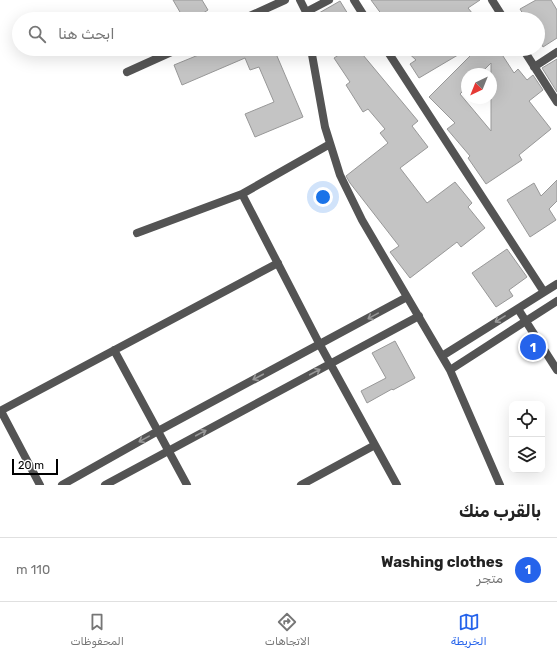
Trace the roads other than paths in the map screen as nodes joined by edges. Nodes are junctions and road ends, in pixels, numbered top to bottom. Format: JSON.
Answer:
{"nodes":[{"id":1,"x":285,"y":0,"type":"edge"},
{"id":2,"x":300,"y":0,"type":"edge"},
{"id":3,"x":329,"y":0,"type":"edge"},
{"id":4,"x":354,"y":0,"type":"edge"},
{"id":5,"x":492,"y":0,"type":"edge"},
{"id":6,"x":258,"y":12,"type":"edge"},
{"id":7,"x":305,"y":12,"type":"edge"},
{"id":8,"x":311,"y":12,"type":"edge"},
{"id":9,"x":362,"y":12,"type":"edge"},
{"id":10,"x":500,"y":12,"type":"edge"},
{"id":11,"x":557,"y":52,"type":"edge"},
{"id":12,"x":162,"y":56,"type":"edge"},
{"id":13,"x":312,"y":56,"type":"edge"},
{"id":14,"x":391,"y":56,"type":"edge"},
{"id":15,"x":527,"y":56,"type":"edge"},
{"id":16,"x":534,"y":67,"type":"junction"},
{"id":17,"x":127,"y":72,"type":"dead end"},
{"id":18,"x":557,"y":102,"type":"edge"},
{"id":19,"x":330,"y":144,"type":"junction"},
{"id":20,"x":242,"y":194,"type":"junction"},
{"id":21,"x":137,"y":233,"type":"dead end"},
{"id":22,"x":278,"y":263,"type":"junction"},
{"id":23,"x":557,"y":284,"type":"edge"},
{"id":24,"x":544,"y":292,"type":"junction"},
{"id":25,"x":407,"y":297,"type":"junction"},
{"id":26,"x":557,"y":301,"type":"edge"},
{"id":27,"x":518,"y":308,"type":"junction"},
{"id":28,"x":419,"y":316,"type":"junction"},
{"id":29,"x":526,"y":321,"type":"junction"},
{"id":30,"x":320,"y":345,"type":"junction"},
{"id":31,"x":114,"y":350,"type":"junction"},
{"id":32,"x":442,"y":356,"type":"junction"},
{"id":33,"x":331,"y":364,"type":"junction"},
{"id":34,"x":450,"y":370,"type":"junction"},
{"id":35,"x":557,"y":370,"type":"edge"},
{"id":36,"x":0,"y":411,"type":"edge"},
{"id":37,"x":158,"y":431,"type":"junction"},
{"id":38,"x":375,"y":445,"type":"junction"},
{"id":39,"x":168,"y":451,"type":"junction"},
{"id":40,"x":40,"y":485,"type":"edge"},
{"id":41,"x":62,"y":485,"type":"edge"},
{"id":42,"x":104,"y":485,"type":"edge"},
{"id":43,"x":187,"y":485,"type":"edge"},
{"id":44,"x":301,"y":485,"type":"edge"},
{"id":45,"x":397,"y":485,"type":"edge"},
{"id":46,"x":500,"y":485,"type":"edge"}],
"edges":[{"from":1,"to":6,"type":"street"},
{"from":2,"to":7,"type":"street"},
{"from":3,"to":8,"type":"street"},
{"from":4,"to":9,"type":"street"},
{"from":5,"to":10,"type":"street"},
{"from":11,"to":16,"type":"street"},
{"from":12,"to":17,"type":"street"},
{"from":13,"to":19,"type":"street"},
{"from":14,"to":24,"type":"street"},
{"from":15,"to":16,"type":"street"},
{"from":16,"to":18,"type":"street"},
{"from":19,"to":20,"type":"street"},
{"from":19,"to":25,"type":"street"},
{"from":20,"to":21,"type":"street"},
{"from":20,"to":22,"type":"street"},
{"from":22,"to":30,"type":"street"},
{"from":22,"to":31,"type":"street"},
{"from":23,"to":24,"type":"street"},
{"from":24,"to":27,"type":"street"},
{"from":25,"to":28,"type":"street"},
{"from":25,"to":30,"type":"street","one_way":true},
{"from":26,"to":29,"type":"street"},
{"from":27,"to":29,"type":"street"},
{"from":27,"to":32,"type":"street","one_way":true},
{"from":28,"to":32,"type":"street"},
{"from":28,"to":33,"type":"street"},
{"from":29,"to":34,"type":"street"},
{"from":29,"to":35,"type":"street"},
{"from":30,"to":33,"type":"street"},
{"from":30,"to":37,"type":"street","one_way":true},
{"from":31,"to":36,"type":"street"},
{"from":31,"to":37,"type":"street"},
{"from":32,"to":34,"type":"street"},
{"from":33,"to":38,"type":"street"},
{"from":39,"to":33,"type":"street","one_way":true},
{"from":34,"to":46,"type":"street"},
{"from":36,"to":40,"type":"street"},
{"from":37,"to":39,"type":"street"},
{"from":37,"to":41,"type":"street","one_way":true},
{"from":38,"to":44,"type":"street"},
{"from":38,"to":45,"type":"street"},
{"from":39,"to":42,"type":"street"},
{"from":39,"to":43,"type":"street"}]}
